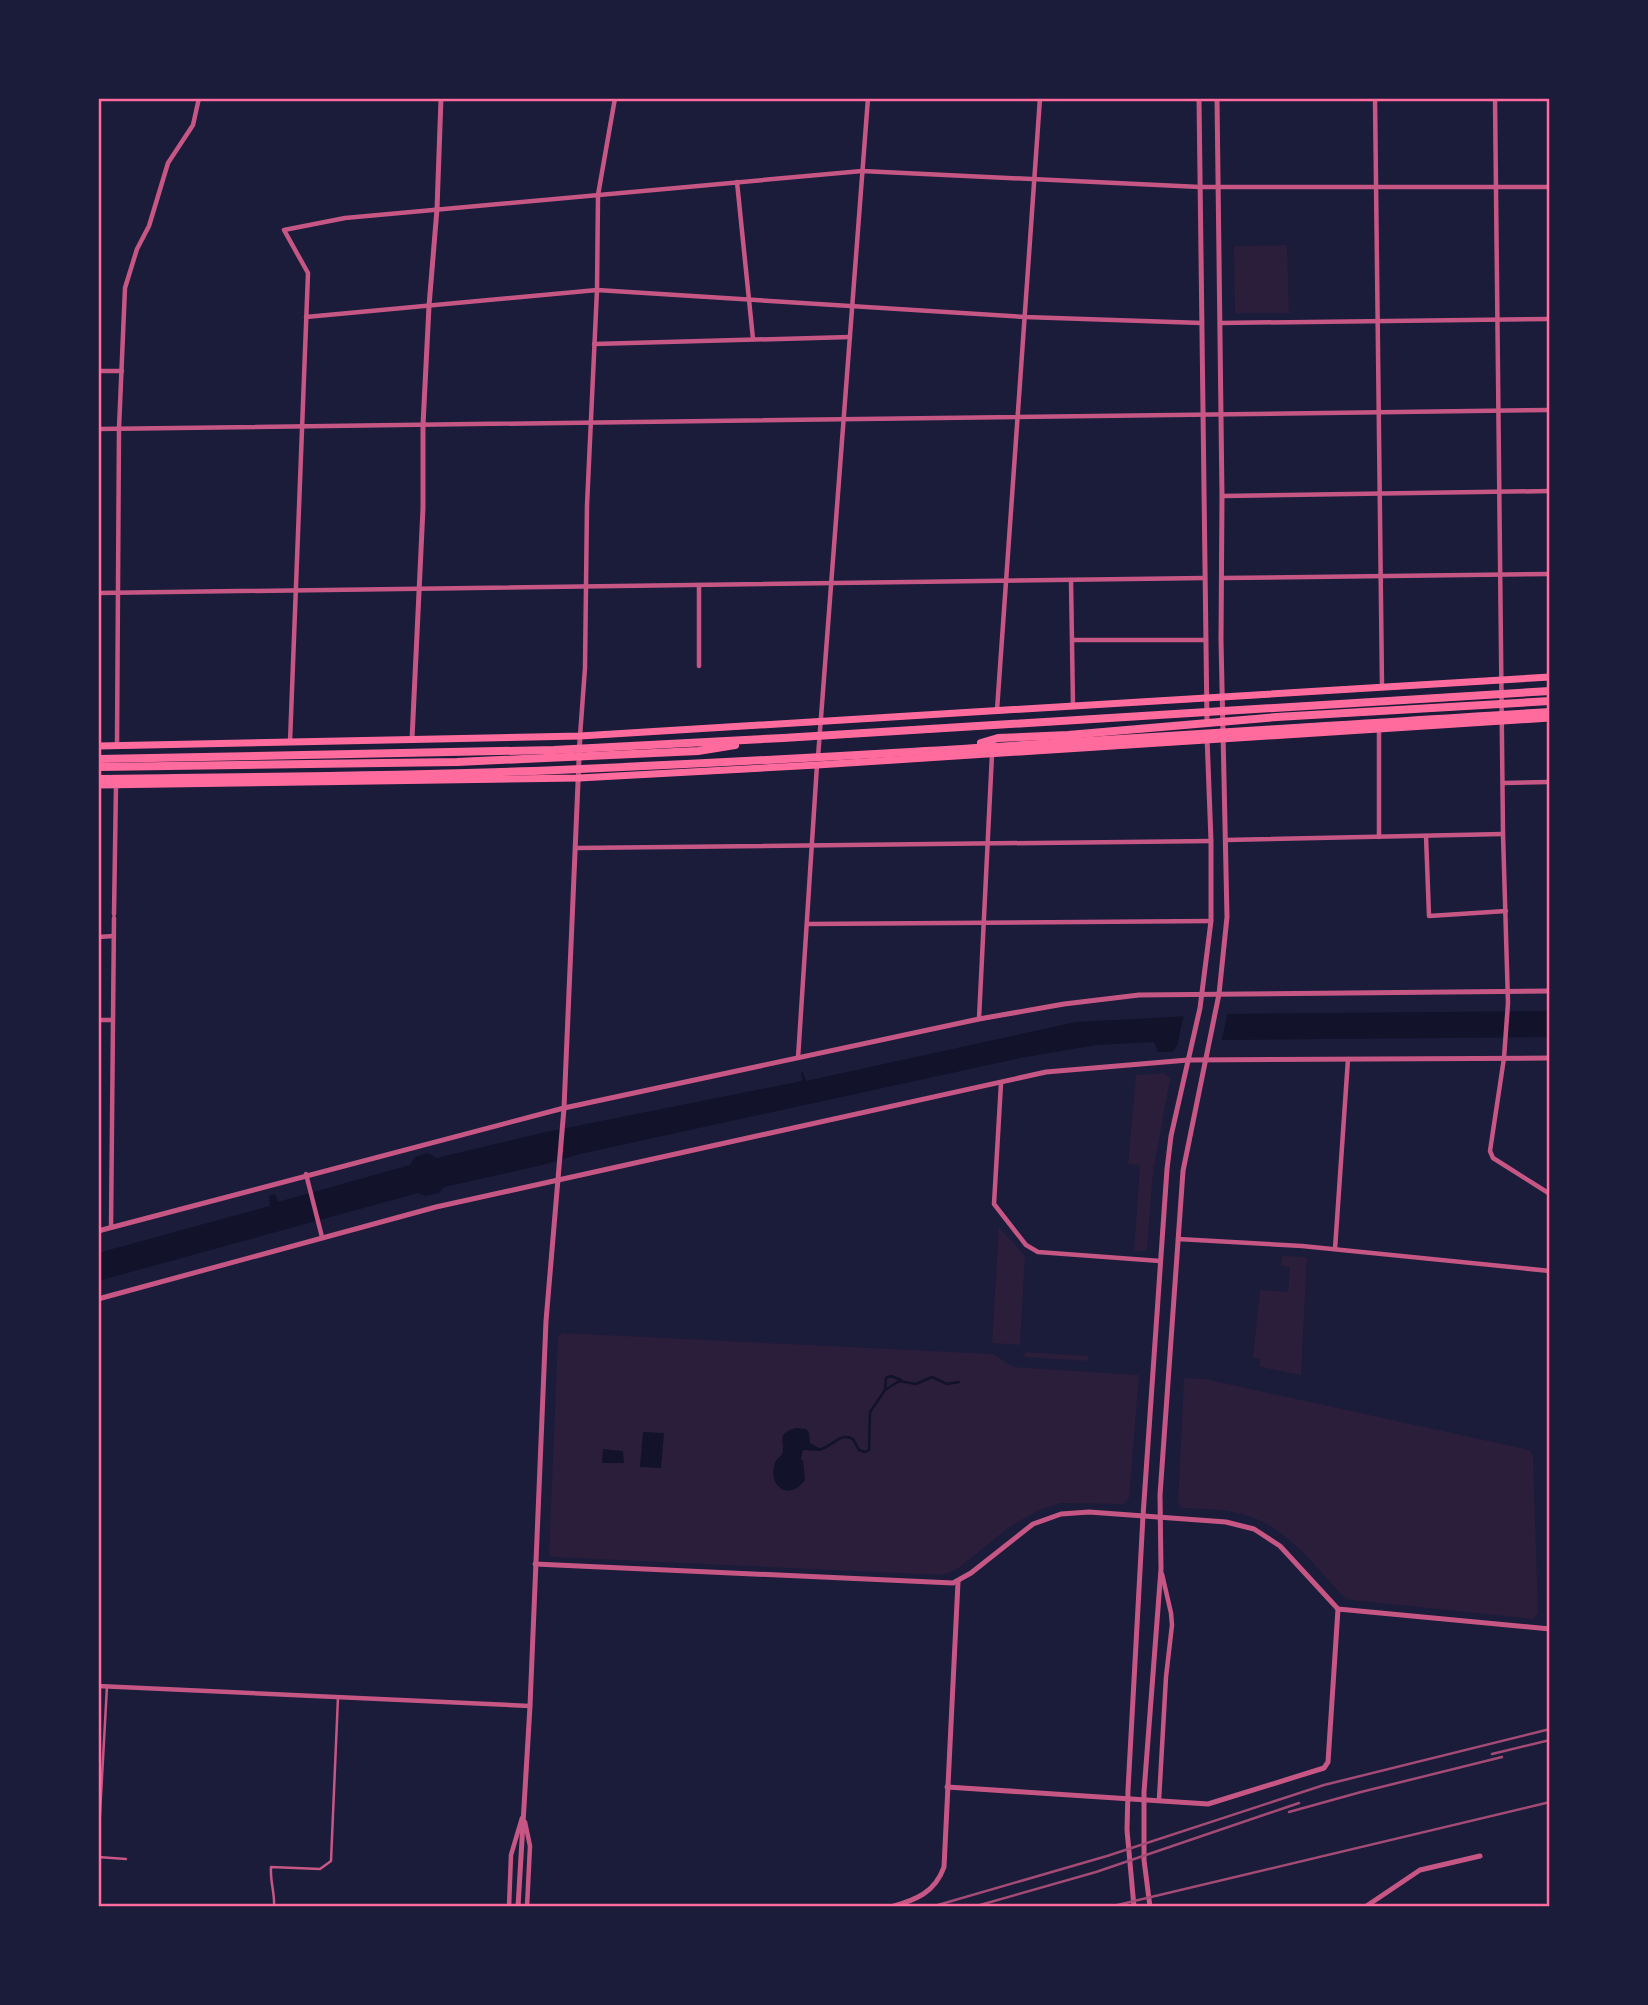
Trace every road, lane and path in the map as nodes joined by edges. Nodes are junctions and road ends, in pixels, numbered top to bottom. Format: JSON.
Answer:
{"nodes":[{"id":1,"x":199,"y":98,"type":"edge"},
{"id":2,"x":440,"y":98,"type":"edge"},
{"id":3,"x":615,"y":98,"type":"edge"},
{"id":4,"x":868,"y":98,"type":"edge"},
{"id":5,"x":1040,"y":98,"type":"edge"},
{"id":6,"x":1199,"y":98,"type":"edge"},
{"id":7,"x":1217,"y":98,"type":"edge"},
{"id":8,"x":1375,"y":98,"type":"edge"},
{"id":9,"x":1495,"y":98,"type":"edge"},
{"id":10,"x":862,"y":171,"type":"junction"},
{"id":11,"x":1034,"y":179,"type":"junction"},
{"id":12,"x":737,"y":182,"type":"junction"},
{"id":13,"x":1200,"y":187,"type":"junction"},
{"id":14,"x":1376,"y":187,"type":"junction"},
{"id":15,"x":1496,"y":187,"type":"junction"},
{"id":16,"x":1550,"y":187,"type":"edge"},
{"id":17,"x":1218,"y":188,"type":"junction"},
{"id":18,"x":598,"y":195,"type":"junction"},
{"id":19,"x":437,"y":209,"type":"junction"},
{"id":20,"x":597,"y":290,"type":"junction"},
{"id":21,"x":749,"y":299,"type":"junction"},
{"id":22,"x":429,"y":306,"type":"junction"},
{"id":23,"x":853,"y":306,"type":"junction"},
{"id":24,"x":306,"y":317,"type":"junction"},
{"id":25,"x":1024,"y":317,"type":"junction"},
{"id":26,"x":1550,"y":319,"type":"edge"},
{"id":27,"x":1498,"y":320,"type":"junction"},
{"id":28,"x":1377,"y":321,"type":"junction"},
{"id":29,"x":1202,"y":323,"type":"junction"},
{"id":30,"x":1220,"y":323,"type":"junction"},
{"id":31,"x":850,"y":337,"type":"junction"},
{"id":32,"x":753,"y":339,"type":"junction"},
{"id":33,"x":594,"y":344,"type":"junction"},
{"id":34,"x":98,"y":371,"type":"edge"},
{"id":35,"x":122,"y":371,"type":"junction"},
{"id":36,"x":1550,"y":410,"type":"edge"},
{"id":37,"x":1499,"y":411,"type":"junction"},
{"id":38,"x":1378,"y":413,"type":"junction"},
{"id":39,"x":1203,"y":415,"type":"junction"},
{"id":40,"x":1221,"y":415,"type":"junction"},
{"id":41,"x":1018,"y":417,"type":"junction"},
{"id":42,"x":845,"y":419,"type":"junction"},
{"id":43,"x":591,"y":423,"type":"junction"},
{"id":44,"x":423,"y":425,"type":"junction"},
{"id":45,"x":302,"y":426,"type":"junction"},
{"id":46,"x":119,"y":428,"type":"junction"},
{"id":47,"x":98,"y":429,"type":"edge"},
{"id":48,"x":1550,"y":491,"type":"edge"},
{"id":49,"x":1500,"y":492,"type":"junction"},
{"id":50,"x":1379,"y":494,"type":"junction"},
{"id":51,"x":1222,"y":496,"type":"junction"},
{"id":52,"x":1550,"y":573,"type":"edge"},
{"id":53,"x":1502,"y":575,"type":"junction"},
{"id":54,"x":1380,"y":576,"type":"junction"},
{"id":55,"x":1205,"y":578,"type":"junction"},
{"id":56,"x":1222,"y":578,"type":"junction"},
{"id":57,"x":1006,"y":580,"type":"junction"},
{"id":58,"x":1071,"y":580,"type":"junction"},
{"id":59,"x":833,"y":582,"type":"junction"},
{"id":60,"x":699,"y":585,"type":"junction"},
{"id":61,"x":586,"y":587,"type":"junction"},
{"id":62,"x":419,"y":589,"type":"junction"},
{"id":63,"x":297,"y":591,"type":"junction"},
{"id":64,"x":98,"y":593,"type":"edge"},
{"id":65,"x":119,"y":593,"type":"junction"},
{"id":66,"x":1073,"y":640,"type":"junction"},
{"id":67,"x":1206,"y":640,"type":"junction"},
{"id":68,"x":699,"y":666,"type":"dead end"},
{"id":69,"x":1550,"y":677,"type":"edge"},
{"id":70,"x":1503,"y":680,"type":"junction"},
{"id":71,"x":1382,"y":686,"type":"junction"},
{"id":72,"x":1550,"y":691,"type":"edge"},
{"id":73,"x":1223,"y":696,"type":"junction"},
{"id":74,"x":1207,"y":697,"type":"junction"},
{"id":75,"x":1550,"y":701,"type":"edge"},
{"id":76,"x":1073,"y":707,"type":"junction"},
{"id":77,"x":997,"y":711,"type":"junction"},
{"id":78,"x":1550,"y":712,"type":"edge"},
{"id":79,"x":1550,"y":718,"type":"edge"},
{"id":80,"x":1502,"y":721,"type":"junction"},
{"id":81,"x":822,"y":722,"type":"junction"},
{"id":82,"x":1380,"y":730,"type":"junction"},
{"id":83,"x":580,"y":736,"type":"junction"},
{"id":84,"x":1224,"y":737,"type":"junction"},
{"id":85,"x":783,"y":738,"type":"junction"},
{"id":86,"x":1207,"y":738,"type":"junction"},
{"id":87,"x":412,"y":739,"type":"junction"},
{"id":88,"x":290,"y":743,"type":"junction"},
{"id":89,"x":98,"y":746,"type":"edge"},
{"id":90,"x":117,"y":746,"type":"junction"},
{"id":91,"x":963,"y":748,"type":"junction"},
{"id":92,"x":992,"y":753,"type":"junction"},
{"id":93,"x":98,"y":758,"type":"edge"},
{"id":94,"x":817,"y":765,"type":"junction"},
{"id":95,"x":98,"y":766,"type":"edge"},
{"id":96,"x":579,"y":778,"type":"junction"},
{"id":97,"x":98,"y":779,"type":"edge"},
{"id":98,"x":1550,"y":782,"type":"edge"},
{"id":99,"x":1503,"y":783,"type":"junction"},
{"id":100,"x":98,"y":785,"type":"edge"},
{"id":101,"x":116,"y":785,"type":"junction"},
{"id":102,"x":1503,"y":834,"type":"junction"},
{"id":103,"x":1426,"y":836,"type":"junction"},
{"id":104,"x":1379,"y":837,"type":"junction"},
{"id":105,"x":1226,"y":840,"type":"junction"},
{"id":106,"x":1212,"y":841,"type":"junction"},
{"id":107,"x":988,"y":843,"type":"junction"},
{"id":108,"x":812,"y":845,"type":"junction"},
{"id":109,"x":575,"y":848,"type":"junction"},
{"id":110,"x":1506,"y":911,"type":"junction"},
{"id":111,"x":1211,"y":921,"type":"junction"},
{"id":112,"x":983,"y":922,"type":"junction"},
{"id":113,"x":807,"y":924,"type":"junction"},
{"id":114,"x":114,"y":936,"type":"junction"},
{"id":115,"x":98,"y":937,"type":"edge"},
{"id":116,"x":1508,"y":991,"type":"junction"},
{"id":117,"x":1550,"y":991,"type":"edge"},
{"id":118,"x":1202,"y":994,"type":"junction"},
{"id":119,"x":1219,"y":994,"type":"junction"},
{"id":120,"x":979,"y":1019,"type":"junction"},
{"id":121,"x":98,"y":1020,"type":"edge"},
{"id":122,"x":113,"y":1020,"type":"junction"},
{"id":123,"x":798,"y":1058,"type":"junction"},
{"id":124,"x":1504,"y":1058,"type":"junction"},
{"id":125,"x":1550,"y":1058,"type":"edge"},
{"id":126,"x":1348,"y":1059,"type":"junction"},
{"id":127,"x":1188,"y":1060,"type":"junction"},
{"id":128,"x":1204,"y":1060,"type":"junction"},
{"id":129,"x":1001,"y":1083,"type":"junction"},
{"id":130,"x":564,"y":1108,"type":"junction"},
{"id":131,"x":306,"y":1174,"type":"junction"},
{"id":132,"x":558,"y":1179,"type":"junction"},
{"id":133,"x":1550,"y":1194,"type":"edge"},
{"id":134,"x":111,"y":1227,"type":"junction"},
{"id":135,"x":98,"y":1231,"type":"edge"},
{"id":136,"x":322,"y":1237,"type":"junction"},
{"id":137,"x":1178,"y":1239,"type":"junction"},
{"id":138,"x":1335,"y":1249,"type":"junction"},
{"id":139,"x":1160,"y":1261,"type":"junction"},
{"id":140,"x":1550,"y":1271,"type":"edge"},
{"id":141,"x":98,"y":1299,"type":"edge"},
{"id":142,"x":1550,"y":1437,"type":"edge"},
{"id":143,"x":1549,"y":1454,"type":"edge"},
{"id":144,"x":1550,"y":1504,"type":"edge"},
{"id":145,"x":1143,"y":1516,"type":"junction"},
{"id":146,"x":1161,"y":1518,"type":"junction"},
{"id":147,"x":535,"y":1564,"type":"junction"},
{"id":148,"x":1161,"y":1569,"type":"junction"},
{"id":149,"x":958,"y":1582,"type":"junction"},
{"id":150,"x":1338,"y":1609,"type":"junction"},
{"id":151,"x":1550,"y":1629,"type":"edge"},
{"id":152,"x":98,"y":1686,"type":"edge"},
{"id":153,"x":107,"y":1686,"type":"junction"},
{"id":154,"x":338,"y":1697,"type":"junction"},
{"id":155,"x":530,"y":1706,"type":"junction"},
{"id":156,"x":947,"y":1787,"type":"junction"},
{"id":157,"x":1159,"y":1800,"type":"junction"},
{"id":158,"x":523,"y":1814,"type":"junction"},
{"id":159,"x":98,"y":1850,"type":"edge"},
{"id":160,"x":1480,"y":1856,"type":"dead end"},
{"id":161,"x":98,"y":1857,"type":"edge"},
{"id":162,"x":127,"y":1859,"type":"dead end"},
{"id":163,"x":274,"y":1907,"type":"edge"},
{"id":164,"x":509,"y":1907,"type":"edge"},
{"id":165,"x":518,"y":1907,"type":"edge"},
{"id":166,"x":527,"y":1907,"type":"edge"},
{"id":167,"x":891,"y":1907,"type":"edge"},
{"id":168,"x":1133,"y":1907,"type":"edge"},
{"id":169,"x":1150,"y":1907,"type":"edge"},
{"id":170,"x":1365,"y":1907,"type":"edge"}],
"edges":[{"from":1,"to":35,"type":"street"},
{"from":2,"to":19,"type":"street"},
{"from":3,"to":18,"type":"street"},
{"from":4,"to":10,"type":"street"},
{"from":5,"to":11,"type":"street"},
{"from":6,"to":13,"type":"street"},
{"from":7,"to":17,"type":"street"},
{"from":8,"to":14,"type":"street"},
{"from":9,"to":15,"type":"street"},
{"from":10,"to":11,"type":"street"},
{"from":10,"to":12,"type":"street"},
{"from":10,"to":23,"type":"street"},
{"from":11,"to":13,"type":"street"},
{"from":11,"to":25,"type":"street"},
{"from":12,"to":18,"type":"street"},
{"from":12,"to":21,"type":"street"},
{"from":13,"to":17,"type":"street"},
{"from":13,"to":29,"type":"street"},
{"from":14,"to":15,"type":"street"},
{"from":14,"to":17,"type":"street"},
{"from":14,"to":28,"type":"street"},
{"from":15,"to":16,"type":"street"},
{"from":15,"to":27,"type":"street"},
{"from":17,"to":30,"type":"street"},
{"from":18,"to":19,"type":"street"},
{"from":18,"to":20,"type":"street"},
{"from":19,"to":22,"type":"street"},
{"from":19,"to":24,"type":"street"},
{"from":20,"to":21,"type":"street"},
{"from":20,"to":22,"type":"street"},
{"from":20,"to":33,"type":"street"},
{"from":21,"to":23,"type":"street"},
{"from":21,"to":32,"type":"street"},
{"from":22,"to":24,"type":"street"},
{"from":22,"to":44,"type":"street"},
{"from":23,"to":25,"type":"street"},
{"from":23,"to":31,"type":"street"},
{"from":24,"to":45,"type":"street"},
{"from":25,"to":29,"type":"street"},
{"from":25,"to":41,"type":"street"},
{"from":26,"to":27,"type":"street"},
{"from":27,"to":28,"type":"street"},
{"from":27,"to":37,"type":"street"},
{"from":28,"to":30,"type":"street"},
{"from":28,"to":38,"type":"street"},
{"from":29,"to":39,"type":"street"},
{"from":30,"to":40,"type":"street"},
{"from":31,"to":32,"type":"street"},
{"from":31,"to":42,"type":"street"},
{"from":32,"to":33,"type":"street"},
{"from":33,"to":43,"type":"street"},
{"from":34,"to":35,"type":"street"},
{"from":35,"to":46,"type":"street"},
{"from":36,"to":37,"type":"street"},
{"from":37,"to":38,"type":"street"},
{"from":37,"to":49,"type":"street"},
{"from":38,"to":40,"type":"street"},
{"from":38,"to":50,"type":"street"},
{"from":39,"to":40,"type":"street"},
{"from":39,"to":41,"type":"street"},
{"from":39,"to":55,"type":"street"},
{"from":40,"to":51,"type":"street"},
{"from":41,"to":42,"type":"street"},
{"from":41,"to":57,"type":"street"},
{"from":42,"to":43,"type":"street"},
{"from":42,"to":59,"type":"street"},
{"from":43,"to":44,"type":"street"},
{"from":43,"to":61,"type":"street"},
{"from":44,"to":45,"type":"street"},
{"from":44,"to":62,"type":"street"},
{"from":45,"to":46,"type":"street"},
{"from":45,"to":63,"type":"street"},
{"from":46,"to":47,"type":"street"},
{"from":46,"to":65,"type":"street"},
{"from":48,"to":49,"type":"street"},
{"from":49,"to":50,"type":"street"},
{"from":49,"to":53,"type":"street"},
{"from":50,"to":51,"type":"street"},
{"from":50,"to":54,"type":"street"},
{"from":51,"to":56,"type":"street"},
{"from":52,"to":53,"type":"street"},
{"from":53,"to":54,"type":"street"},
{"from":53,"to":70,"type":"street"},
{"from":54,"to":56,"type":"street"},
{"from":54,"to":71,"type":"street"},
{"from":55,"to":58,"type":"street"},
{"from":55,"to":67,"type":"street"},
{"from":56,"to":73,"type":"street"},
{"from":57,"to":58,"type":"street"},
{"from":57,"to":59,"type":"street"},
{"from":57,"to":77,"type":"street"},
{"from":58,"to":66,"type":"street"},
{"from":59,"to":60,"type":"street"},
{"from":59,"to":81,"type":"street"},
{"from":60,"to":61,"type":"street"},
{"from":60,"to":68,"type":"street"},
{"from":61,"to":62,"type":"street"},
{"from":61,"to":83,"type":"street"},
{"from":62,"to":63,"type":"street"},
{"from":62,"to":87,"type":"street"},
{"from":63,"to":65,"type":"street"},
{"from":63,"to":88,"type":"street"},
{"from":64,"to":65,"type":"street"},
{"from":65,"to":90,"type":"street"},
{"from":66,"to":67,"type":"street"},
{"from":66,"to":76,"type":"street"},
{"from":67,"to":74,"type":"street"},
{"from":69,"to":70,"type":"main road"},
{"from":70,"to":71,"type":"main road"},
{"from":70,"to":80,"type":"street"},
{"from":71,"to":73,"type":"main road"},
{"from":72,"to":85,"type":"highway"},
{"from":73,"to":74,"type":"main road"},
{"from":73,"to":84,"type":"street"},
{"from":74,"to":76,"type":"main road"},
{"from":74,"to":86,"type":"street"},
{"from":75,"to":91,"type":"highway"},
{"from":76,"to":77,"type":"main road"},
{"from":77,"to":81,"type":"main road"},
{"from":78,"to":91,"type":"highway"},
{"from":79,"to":80,"type":"main road"},
{"from":80,"to":82,"type":"main road"},
{"from":80,"to":99,"type":"street"},
{"from":81,"to":83,"type":"main road"},
{"from":81,"to":94,"type":"street"},
{"from":82,"to":84,"type":"main road"},
{"from":82,"to":104,"type":"street"},
{"from":83,"to":87,"type":"main road"},
{"from":83,"to":96,"type":"street"},
{"from":84,"to":86,"type":"main road"},
{"from":84,"to":105,"type":"street"},
{"from":85,"to":93,"type":"highway"},
{"from":85,"to":95,"type":"highway"},
{"from":86,"to":92,"type":"main road"},
{"from":86,"to":106,"type":"street"},
{"from":87,"to":88,"type":"main road"},
{"from":88,"to":90,"type":"main road"},
{"from":89,"to":90,"type":"main road"},
{"from":91,"to":97,"type":"highway"},
{"from":92,"to":94,"type":"main road"},
{"from":92,"to":107,"type":"street"},
{"from":94,"to":96,"type":"main road"},
{"from":94,"to":108,"type":"street"},
{"from":96,"to":101,"type":"main road"},
{"from":96,"to":109,"type":"street"},
{"from":98,"to":99,"type":"street"},
{"from":99,"to":102,"type":"street"},
{"from":100,"to":101,"type":"main road"},
{"from":101,"to":114,"type":"street"},
{"from":102,"to":103,"type":"street"},
{"from":102,"to":110,"type":"street"},
{"from":103,"to":104,"type":"street"},
{"from":103,"to":110,"type":"street"},
{"from":104,"to":105,"type":"street"},
{"from":105,"to":119,"type":"street"},
{"from":106,"to":107,"type":"street"},
{"from":106,"to":111,"type":"street"},
{"from":107,"to":108,"type":"street"},
{"from":107,"to":112,"type":"street"},
{"from":108,"to":109,"type":"street"},
{"from":108,"to":113,"type":"street"},
{"from":109,"to":130,"type":"street"},
{"from":110,"to":116,"type":"street"},
{"from":111,"to":112,"type":"street"},
{"from":111,"to":118,"type":"street"},
{"from":112,"to":113,"type":"street"},
{"from":112,"to":120,"type":"street"},
{"from":113,"to":123,"type":"street"},
{"from":114,"to":115,"type":"street"},
{"from":114,"to":122,"type":"street"},
{"from":116,"to":117,"type":"street"},
{"from":116,"to":119,"type":"street"},
{"from":116,"to":124,"type":"street"},
{"from":118,"to":119,"type":"street"},
{"from":118,"to":120,"type":"street"},
{"from":118,"to":127,"type":"street"},
{"from":119,"to":128,"type":"street"},
{"from":120,"to":123,"type":"street"},
{"from":121,"to":122,"type":"street"},
{"from":122,"to":134,"type":"street"},
{"from":123,"to":130,"type":"street"},
{"from":124,"to":125,"type":"street"},
{"from":124,"to":126,"type":"street"},
{"from":124,"to":133,"type":"street"},
{"from":126,"to":128,"type":"street"},
{"from":126,"to":138,"type":"street"},
{"from":127,"to":128,"type":"street"},
{"from":127,"to":129,"type":"street"},
{"from":127,"to":139,"type":"street"},
{"from":128,"to":137,"type":"street"},
{"from":129,"to":132,"type":"street"},
{"from":129,"to":139,"type":"street"},
{"from":130,"to":131,"type":"street"},
{"from":130,"to":132,"type":"street"},
{"from":131,"to":134,"type":"street"},
{"from":131,"to":136,"type":"street"},
{"from":132,"to":136,"type":"street"},
{"from":132,"to":147,"type":"street"},
{"from":134,"to":135,"type":"street"},
{"from":136,"to":141,"type":"street"},
{"from":137,"to":138,"type":"street"},
{"from":137,"to":146,"type":"street"},
{"from":138,"to":140,"type":"street"},
{"from":139,"to":145,"type":"street"},
{"from":142,"to":143,"type":"street"},
{"from":143,"to":144,"type":"street"},
{"from":145,"to":146,"type":"street"},
{"from":145,"to":149,"type":"street"},
{"from":145,"to":168,"type":"street"},
{"from":146,"to":148,"type":"street"},
{"from":146,"to":150,"type":"street"},
{"from":147,"to":149,"type":"street"},
{"from":147,"to":155,"type":"street"},
{"from":148,"to":157,"type":"street"},
{"from":148,"to":169,"type":"street"},
{"from":149,"to":156,"type":"street"},
{"from":150,"to":151,"type":"street"},
{"from":150,"to":157,"type":"street"},
{"from":152,"to":153,"type":"street"},
{"from":153,"to":154,"type":"street"},
{"from":153,"to":159,"type":"lane"},
{"from":154,"to":155,"type":"street"},
{"from":154,"to":163,"type":"lane"},
{"from":155,"to":158,"type":"street"},
{"from":156,"to":157,"type":"street"},
{"from":156,"to":167,"type":"street"},
{"from":158,"to":164,"type":"street"},
{"from":158,"to":165,"type":"street"},
{"from":158,"to":166,"type":"street"},
{"from":160,"to":170,"type":"street"},
{"from":161,"to":162,"type":"lane"}]}
